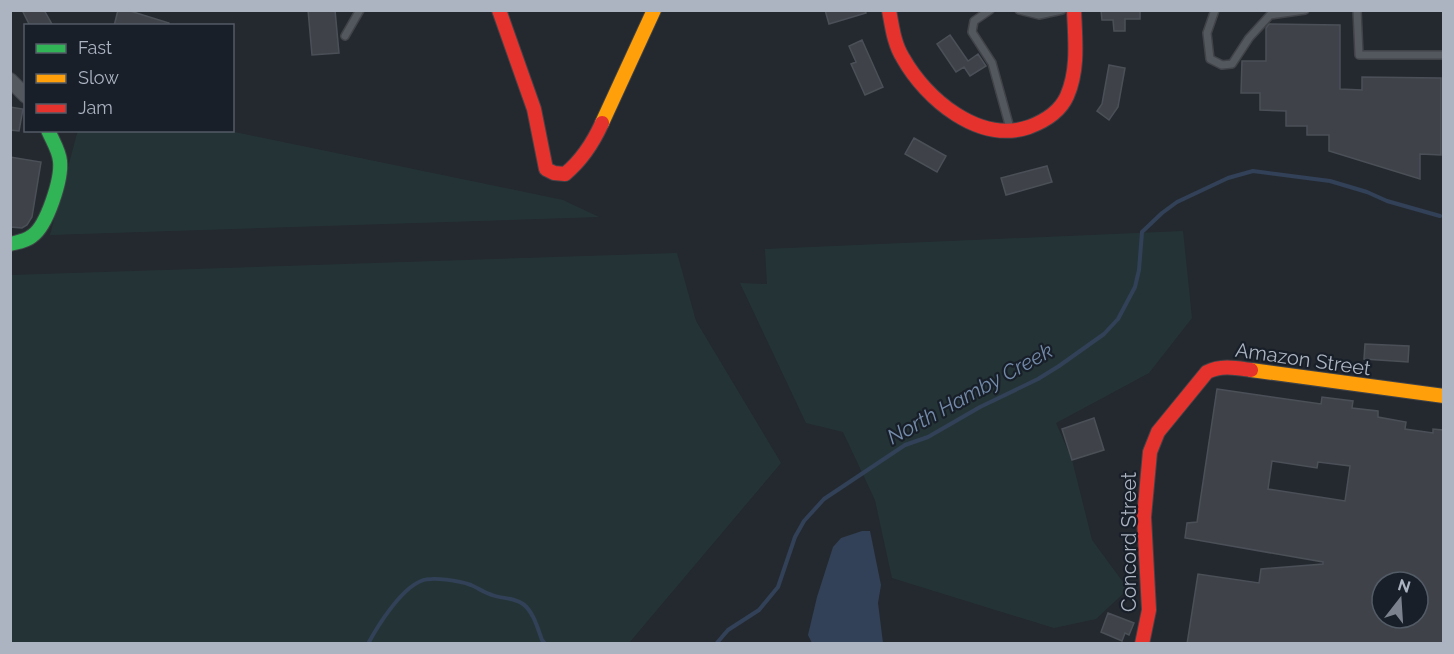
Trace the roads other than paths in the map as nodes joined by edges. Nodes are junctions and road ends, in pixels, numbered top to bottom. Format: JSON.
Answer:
{"nodes":[{"id":1,"x":360,"y":10,"type":"edge"},
{"id":2,"x":499,"y":10,"type":"edge"},
{"id":3,"x":654,"y":10,"type":"edge"},
{"id":4,"x":889,"y":10,"type":"edge"},
{"id":5,"x":990,"y":10,"type":"edge"},
{"id":6,"x":1019,"y":10,"type":"edge"},
{"id":7,"x":1062,"y":10,"type":"edge"},
{"id":8,"x":1074,"y":10,"type":"edge"},
{"id":9,"x":1215,"y":10,"type":"edge"},
{"id":10,"x":1305,"y":10,"type":"edge"},
{"id":11,"x":1357,"y":10,"type":"edge"},
{"id":12,"x":345,"y":36,"type":"dead end"},
{"id":13,"x":1443,"y":55,"type":"edge"},
{"id":14,"x":10,"y":80,"type":"edge"},
{"id":15,"x":24,"y":94,"type":"edge"},
{"id":16,"x":49,"y":132,"type":"edge"},
{"id":17,"x":1011,"y":132,"type":"junction"},
{"id":18,"x":10,"y":244,"type":"edge"},
{"id":19,"x":1443,"y":396,"type":"edge"},
{"id":20,"x":1174,"y":410,"type":"joint"},
{"id":21,"x":1142,"y":644,"type":"edge"}],
"edges":[{"from":1,"to":12,"type":"lane"},
{"from":2,"to":3,"type":"street"},
{"from":4,"to":17,"type":"street"},
{"from":5,"to":17,"type":"lane"},
{"from":6,"to":7,"type":"lane"},
{"from":8,"to":17,"type":"street"},
{"from":9,"to":10,"type":"lane"},
{"from":11,"to":13,"type":"lane"},
{"from":14,"to":15,"type":"street"},
{"from":16,"to":18,"type":"street"},
{"from":19,"to":20,"type":"street","name":"Amazon Street"},
{"from":20,"to":21,"type":"street","name":"Concord Street"}]}
